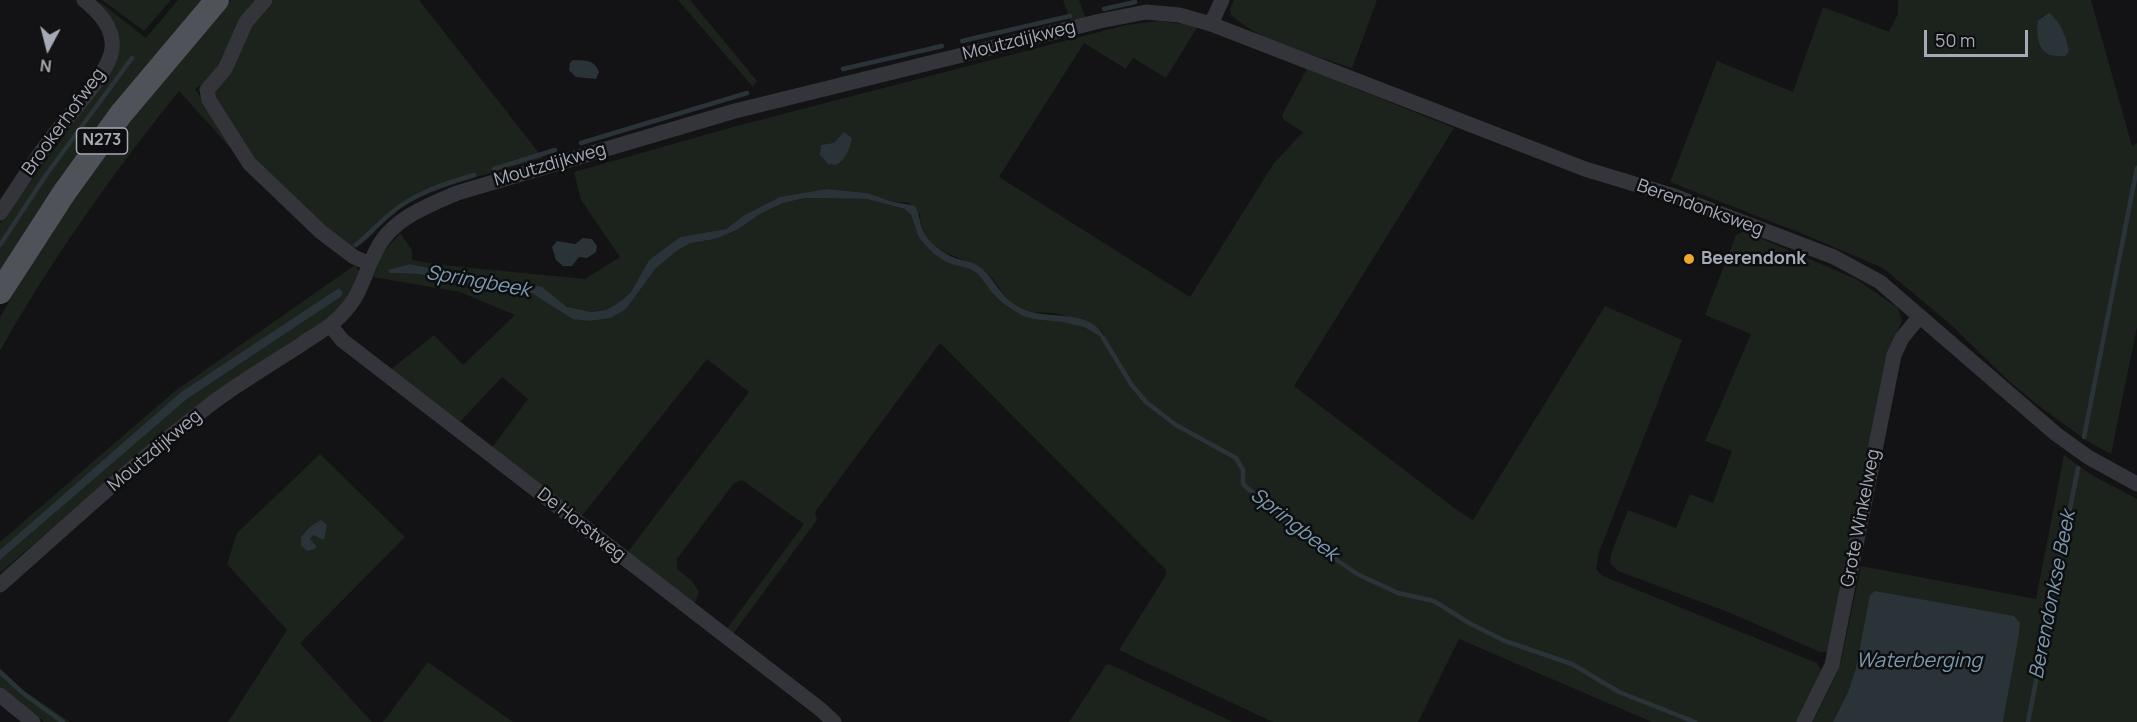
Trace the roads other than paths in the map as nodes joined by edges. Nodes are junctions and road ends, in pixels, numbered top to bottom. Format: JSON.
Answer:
{"nodes":[{"id":1,"x":84,"y":0,"type":"edge"},
{"id":2,"x":217,"y":0,"type":"edge"},
{"id":3,"x":265,"y":0,"type":"edge"},
{"id":4,"x":1222,"y":0,"type":"edge"},
{"id":5,"x":1211,"y":24,"type":"junction"},
{"id":6,"x":0,"y":213,"type":"edge"},
{"id":7,"x":370,"y":264,"type":"junction"},
{"id":8,"x":0,"y":292,"type":"edge"},
{"id":9,"x":1920,"y":316,"type":"junction"},
{"id":10,"x":330,"y":325,"type":"junction"},
{"id":11,"x":2137,"y":484,"type":"edge"},
{"id":12,"x":0,"y":585,"type":"edge"},
{"id":13,"x":0,"y":695,"type":"edge"},
{"id":14,"x":33,"y":722,"type":"edge"},
{"id":15,"x":834,"y":722,"type":"edge"},
{"id":16,"x":1804,"y":722,"type":"edge"}],
"edges":[{"from":1,"to":6,"type":"street","name":"Brookerhofweg"},
{"from":2,"to":8,"type":"main road","number":"N273"},
{"from":3,"to":7,"type":"street"},
{"from":4,"to":5,"type":"street"},
{"from":5,"to":7,"type":"street","name":"Moutzdijkweg"},
{"from":5,"to":9,"type":"street","name":"Berendonksweg"},
{"from":7,"to":10,"type":"street","name":"Moutzdijkweg"},
{"from":9,"to":11,"type":"street","name":"Berendonksweg"},
{"from":9,"to":16,"type":"street","name":"Grote Winkelweg"},
{"from":10,"to":12,"type":"street","name":"Moutzdijkweg"},
{"from":10,"to":15,"type":"street","name":"De Horstweg"},
{"from":13,"to":14,"type":"street"}]}
